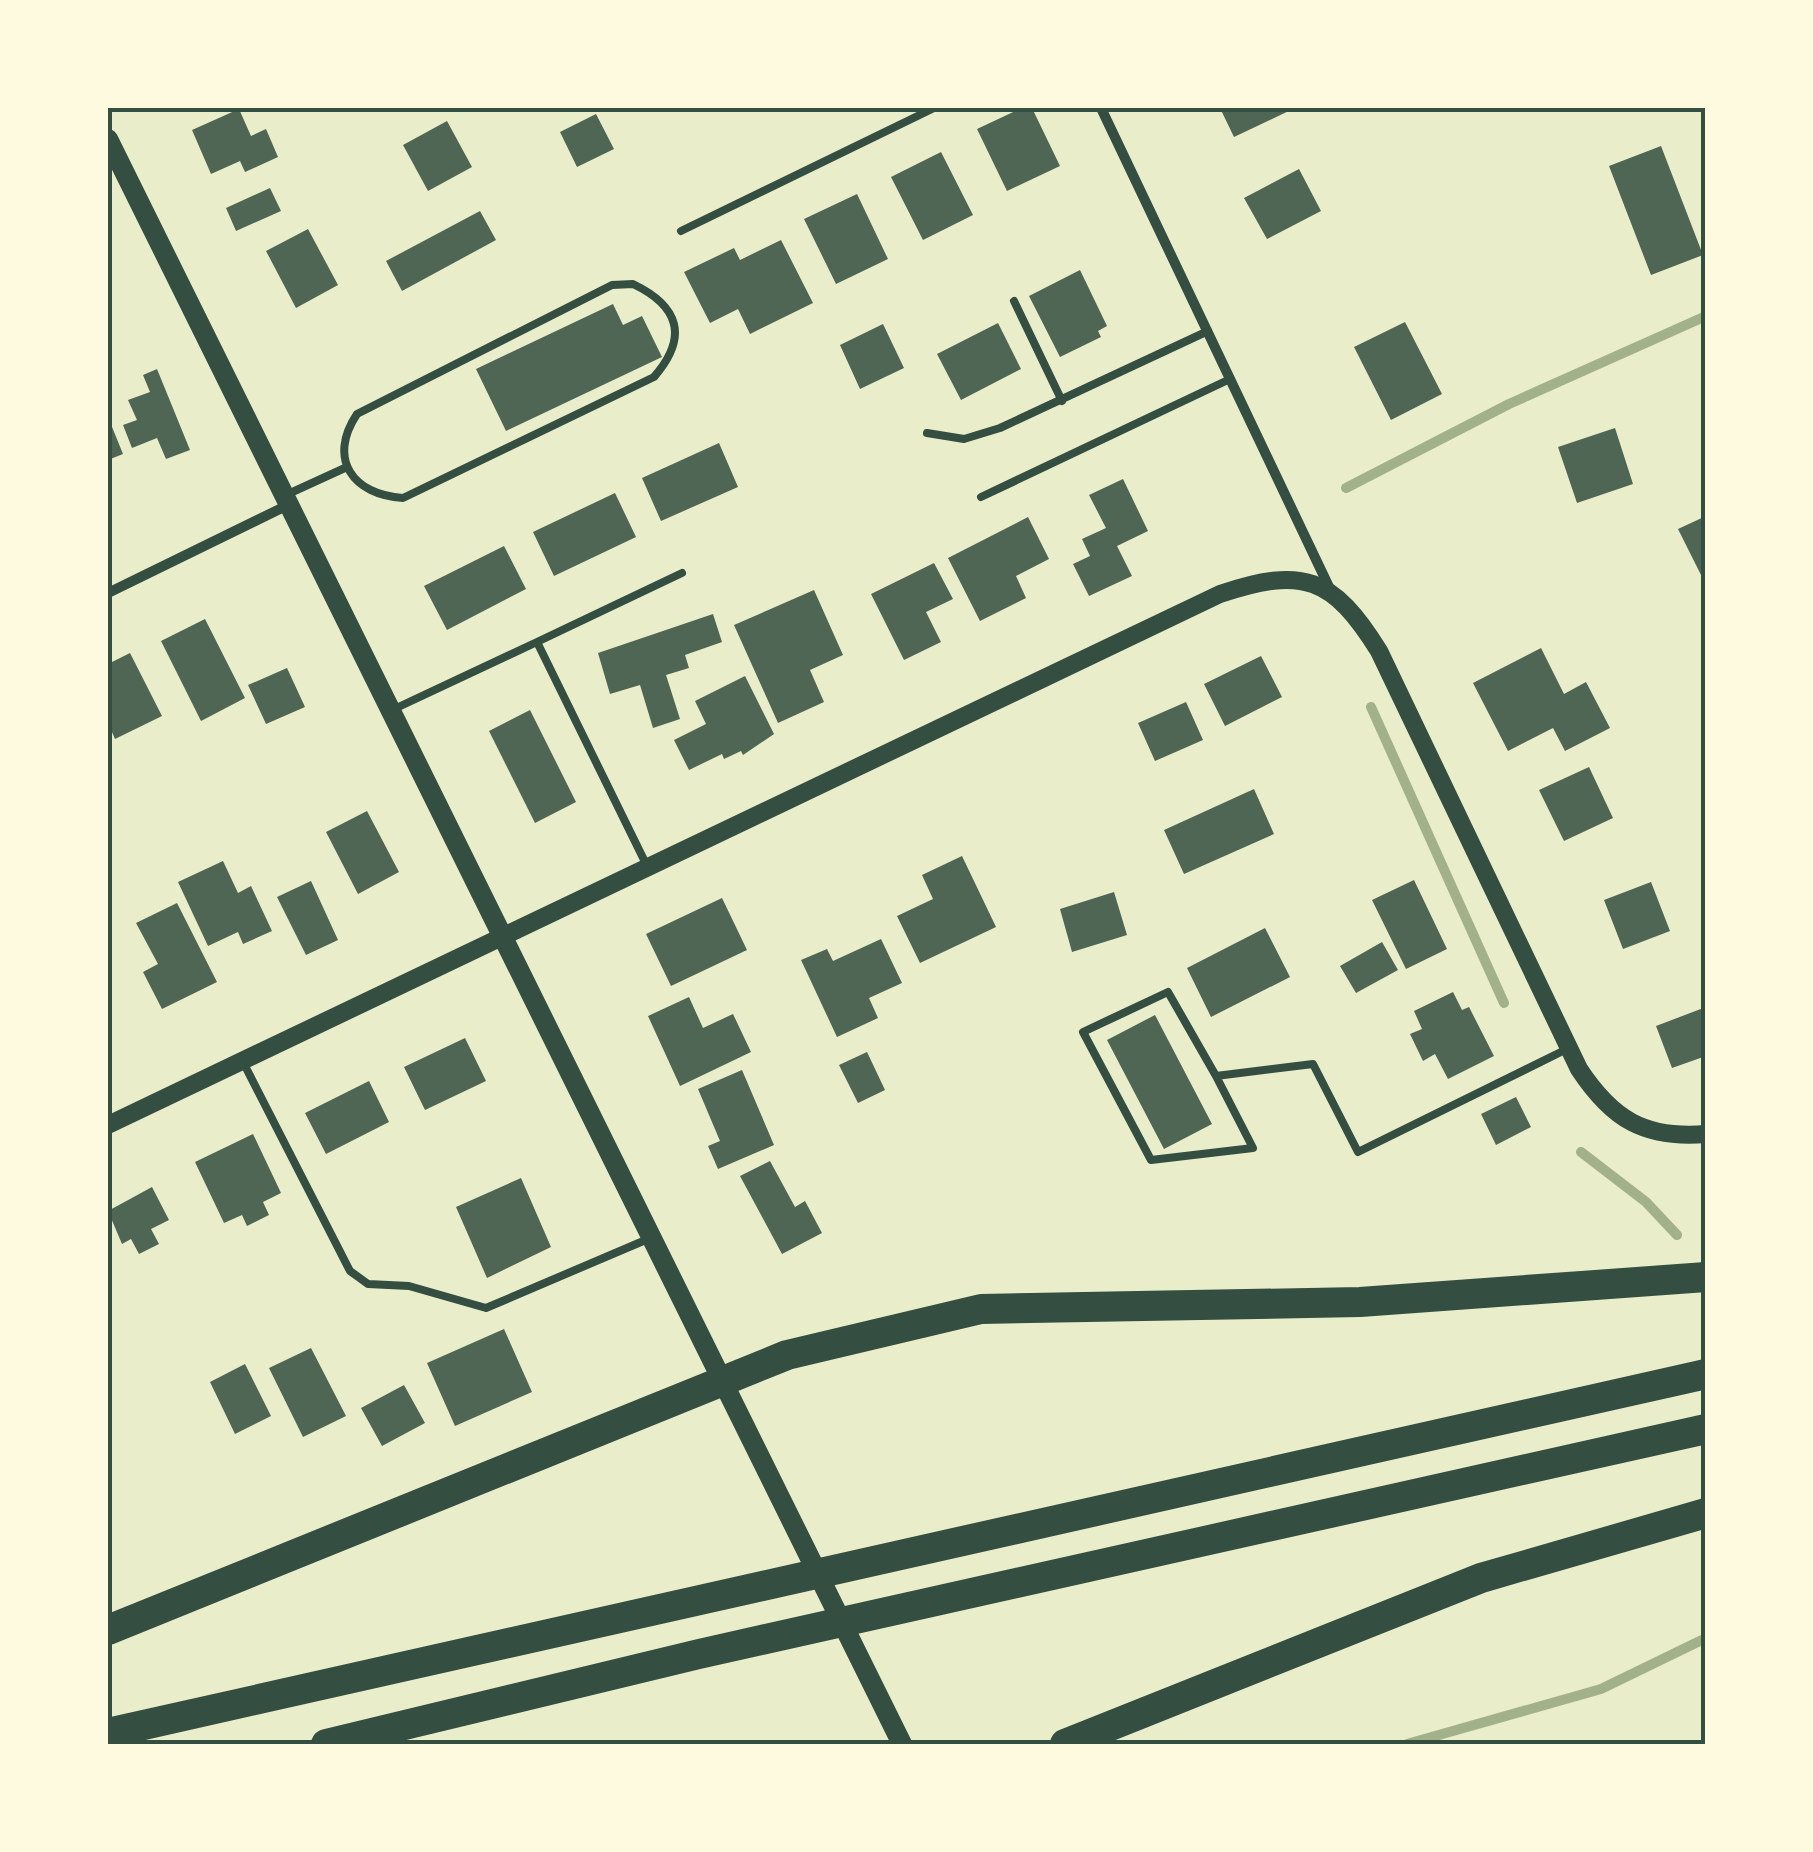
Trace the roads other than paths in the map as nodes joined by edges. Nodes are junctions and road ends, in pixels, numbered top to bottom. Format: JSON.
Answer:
{"nodes":[{"id":1,"x":934,"y":108,"type":"edge"},
{"id":2,"x":1101,"y":108,"type":"edge"},
{"id":3,"x":108,"y":138,"type":"edge"},
{"id":4,"x":681,"y":231,"type":"dead end"},
{"id":5,"x":1014,"y":301,"type":"dead end"},
{"id":6,"x":1208,"y":332,"type":"junction"},
{"id":7,"x":1230,"y":379,"type":"junction"},
{"id":8,"x":1062,"y":400,"type":"junction"},
{"id":9,"x":926,"y":433,"type":"dead end"},
{"id":10,"x":347,"y":466,"type":"junction"},
{"id":11,"x":981,"y":497,"type":"dead end"},
{"id":12,"x":286,"y":500,"type":"junction"},
{"id":13,"x":682,"y":573,"type":"dead end"},
{"id":14,"x":1330,"y":589,"type":"junction"},
{"id":15,"x":108,"y":593,"type":"edge"},
{"id":16,"x":538,"y":642,"type":"junction"},
{"id":17,"x":391,"y":711,"type":"junction"},
{"id":18,"x":646,"y":866,"type":"junction"},
{"id":19,"x":502,"y":934,"type":"junction"},
{"id":20,"x":1568,"y":1048,"type":"junction"},
{"id":21,"x":243,"y":1062,"type":"junction"},
{"id":22,"x":1216,"y":1076,"type":"junction"},
{"id":23,"x":108,"y":1125,"type":"edge"},
{"id":24,"x":1706,"y":1134,"type":"edge"},
{"id":25,"x":650,"y":1238,"type":"junction"},
{"id":26,"x":1706,"y":1276,"type":"edge"},
{"id":27,"x":1706,"y":1374,"type":"edge"},
{"id":28,"x":723,"y":1379,"type":"junction"},
{"id":29,"x":1706,"y":1429,"type":"edge"},
{"id":30,"x":1706,"y":1513,"type":"edge"},
{"id":31,"x":108,"y":1630,"type":"edge"},
{"id":32,"x":108,"y":1733,"type":"edge"},
{"id":33,"x":326,"y":1744,"type":"edge"},
{"id":34,"x":902,"y":1744,"type":"edge"},
{"id":35,"x":1065,"y":1744,"type":"edge"}],
"edges":[{"from":1,"to":4,"type":"lane"},
{"from":2,"to":6,"type":"street"},
{"from":3,"to":12,"type":"main road"},
{"from":5,"to":8,"type":"lane"},
{"from":6,"to":7,"type":"street"},
{"from":6,"to":8,"type":"lane"},
{"from":7,"to":11,"type":"lane"},
{"from":7,"to":14,"type":"street"},
{"from":8,"to":9,"type":"lane"},
{"from":10,"to":10,"type":"lane"},
{"from":10,"to":12,"type":"lane"},
{"from":12,"to":15,"type":"street"},
{"from":12,"to":17,"type":"main road"},
{"from":13,"to":16,"type":"lane"},
{"from":14,"to":18,"type":"street"},
{"from":14,"to":20,"type":"street"},
{"from":16,"to":17,"type":"lane"},
{"from":16,"to":18,"type":"lane"},
{"from":17,"to":19,"type":"main road"},
{"from":18,"to":19,"type":"street"},
{"from":19,"to":21,"type":"street"},
{"from":19,"to":25,"type":"main road"},
{"from":20,"to":22,"type":"lane"},
{"from":20,"to":24,"type":"street"},
{"from":21,"to":23,"type":"street"},
{"from":21,"to":25,"type":"lane"},
{"from":22,"to":22,"type":"lane"},
{"from":25,"to":28,"type":"main road"},
{"from":26,"to":28,"type":"highway"},
{"from":27,"to":32,"type":"highway"},
{"from":28,"to":31,"type":"highway"},
{"from":28,"to":34,"type":"main road"},
{"from":29,"to":33,"type":"highway"},
{"from":30,"to":35,"type":"highway"}]}
